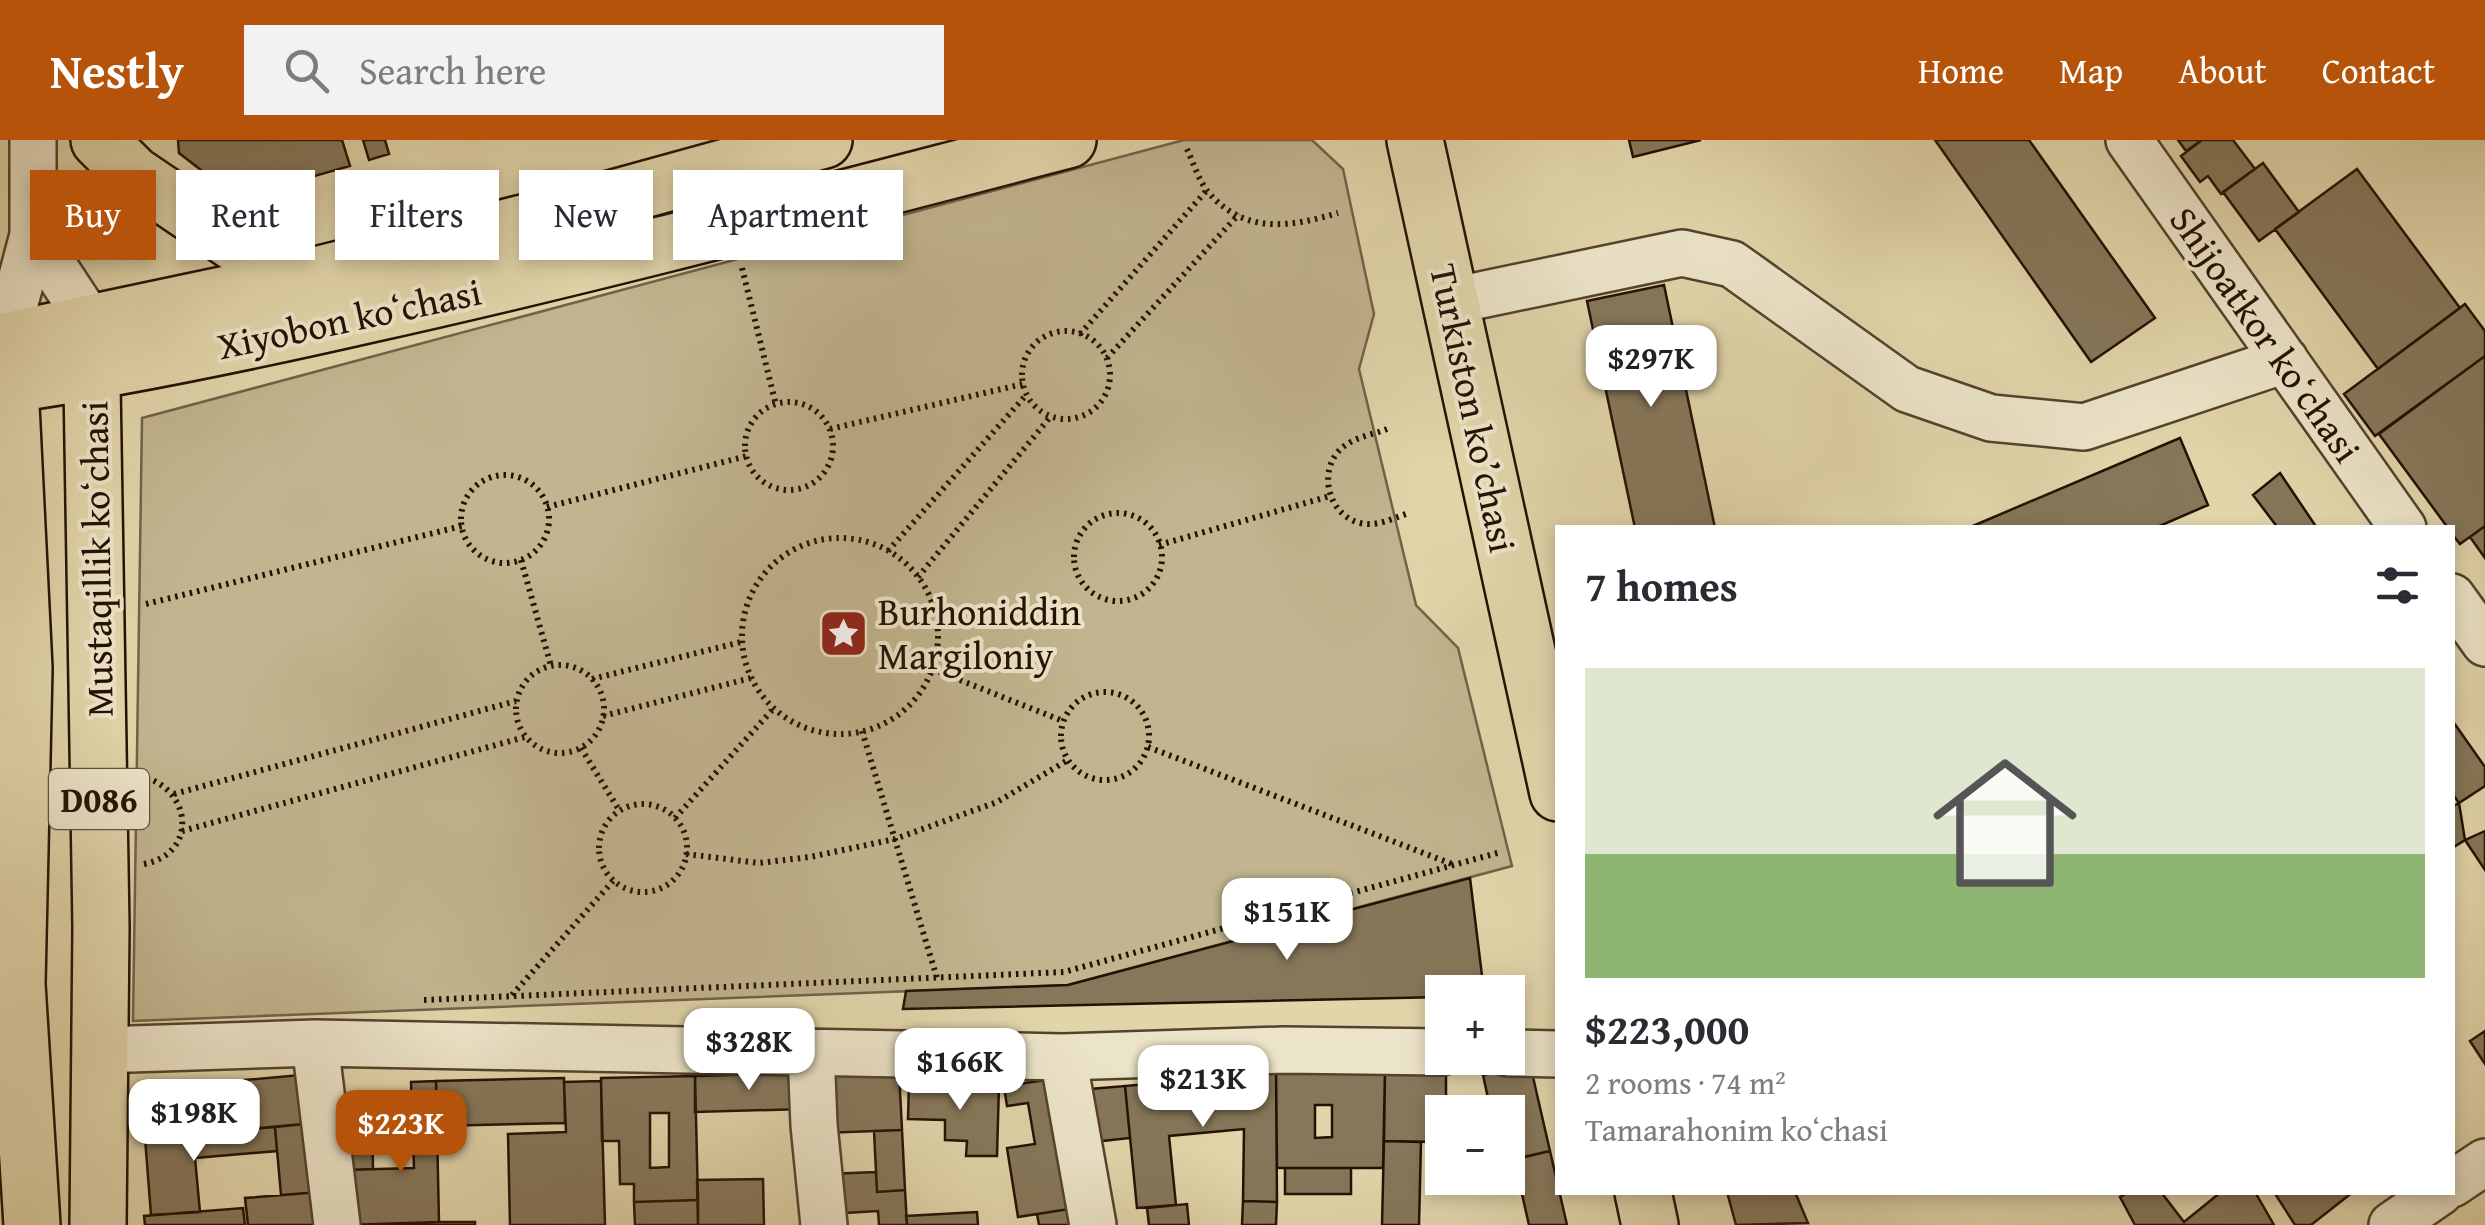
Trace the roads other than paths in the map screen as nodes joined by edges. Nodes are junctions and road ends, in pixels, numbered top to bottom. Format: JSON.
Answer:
{"nodes":[{"id":1,"x":33,"y":140,"type":"edge"},
{"id":2,"x":99,"y":140,"type":"edge"},
{"id":3,"x":824,"y":140,"type":"edge"},
{"id":4,"x":1068,"y":140,"type":"edge"},
{"id":5,"x":1416,"y":140,"type":"edge"},
{"id":6,"x":2129,"y":140,"type":"edge"},
{"id":7,"x":758,"y":149,"type":"edge"},
{"id":8,"x":33,"y":170,"type":"edge"},
{"id":9,"x":30,"y":252,"type":"edge"},
{"id":10,"x":47,"y":260,"type":"edge"},
{"id":11,"x":312,"y":276,"type":"junction"},
{"id":12,"x":1452,"y":301,"type":"junction"},
{"id":13,"x":92,"y":347,"type":"junction"},
{"id":14,"x":2285,"y":360,"type":"junction"},
{"id":15,"x":4,"y":364,"type":"edge"},
{"id":16,"x":2401,"y":525,"type":"edge"},
{"id":17,"x":2455,"y":602,"type":"edge"},
{"id":18,"x":2485,"y":643,"type":"edge"},
{"id":19,"x":12,"y":647,"type":"edge"},
{"id":20,"x":1555,"y":779,"type":"edge"},
{"id":21,"x":100,"y":980,"type":"junction"},
{"id":22,"x":17,"y":984,"type":"junction"},
{"id":23,"x":316,"y":1043,"type":"junction"},
{"id":24,"x":99,"y":1050,"type":"junction"},
{"id":25,"x":812,"y":1052,"type":"junction"},
{"id":26,"x":1425,"y":1052,"type":"edge"},
{"id":27,"x":1525,"y":1053,"type":"edge"},
{"id":28,"x":1555,"y":1054,"type":"edge"},
{"id":29,"x":1063,"y":1057,"type":"junction"},
{"id":30,"x":12,"y":1081,"type":"edge"},
{"id":31,"x":2485,"y":1162,"type":"edge"},
{"id":32,"x":2455,"y":1182,"type":"edge"},
{"id":33,"x":1644,"y":1195,"type":"edge"},
{"id":34,"x":2436,"y":1195,"type":"edge"},
{"id":35,"x":32,"y":1225,"type":"edge"},
{"id":36,"x":98,"y":1225,"type":"edge"},
{"id":37,"x":337,"y":1225,"type":"edge"},
{"id":38,"x":824,"y":1225,"type":"edge"},
{"id":39,"x":1092,"y":1225,"type":"edge"},
{"id":40,"x":1650,"y":1225,"type":"edge"},
{"id":41,"x":2392,"y":1225,"type":"edge"}],
"edges":[{"from":1,"to":8,"type":"street"},
{"from":2,"to":11,"type":"main road"},
{"from":3,"to":7,"type":"main road","name":"Xiyobon koʻchasi"},
{"from":4,"to":13,"type":"main road","name":"Xiyobon koʻchasi"},
{"from":5,"to":12,"type":"main road","name":"Turkiston ko’chasi"},
{"from":6,"to":14,"type":"street","name":"Shijoatkor koʻchasi"},
{"from":7,"to":11,"type":"main road","name":"Xiyobon koʻchasi"},
{"from":9,"to":15,"type":"street"},
{"from":10,"to":13,"type":"street"},
{"from":11,"to":13,"type":"main road","name":"Xiyobon koʻchasi"},
{"from":12,"to":14,"type":"street"},
{"from":12,"to":20,"type":"main road","name":"Turkiston ko’chasi"},
{"from":13,"to":15,"type":"main road"},
{"from":13,"to":21,"type":"main road","name":"Mustaqillik koʻchasi","number":"D086"},
{"from":14,"to":16,"type":"street","name":"Shijoatkor koʻchasi"},
{"from":15,"to":19,"type":"main road","name":"Mustaqillik koʻchasi","number":"D086"},
{"from":17,"to":18,"type":"street"},
{"from":19,"to":22,"type":"main road","name":"Mustaqillik koʻchasi","number":"D086"},
{"from":21,"to":22,"type":"main road"},
{"from":21,"to":24,"type":"main road","name":"Mustaqillik koʻchasi","number":"D086"},
{"from":22,"to":30,"type":"main road","name":"Mustaqillik koʻchasi","number":"D086"},
{"from":23,"to":24,"type":"street"},
{"from":23,"to":25,"type":"street"},
{"from":23,"to":37,"type":"street"},
{"from":24,"to":36,"type":"main road","name":"Mustaqillik koʻchasi","number":"D086"},
{"from":25,"to":29,"type":"street"},
{"from":25,"to":38,"type":"street"},
{"from":26,"to":29,"type":"street"},
{"from":27,"to":28,"type":"street"},
{"from":29,"to":39,"type":"street"},
{"from":30,"to":35,"type":"main road","name":"Mustaqillik koʻchasi","number":"D086"},
{"from":31,"to":32,"type":"street"},
{"from":33,"to":40,"type":"main road"},
{"from":34,"to":41,"type":"street"}]}
